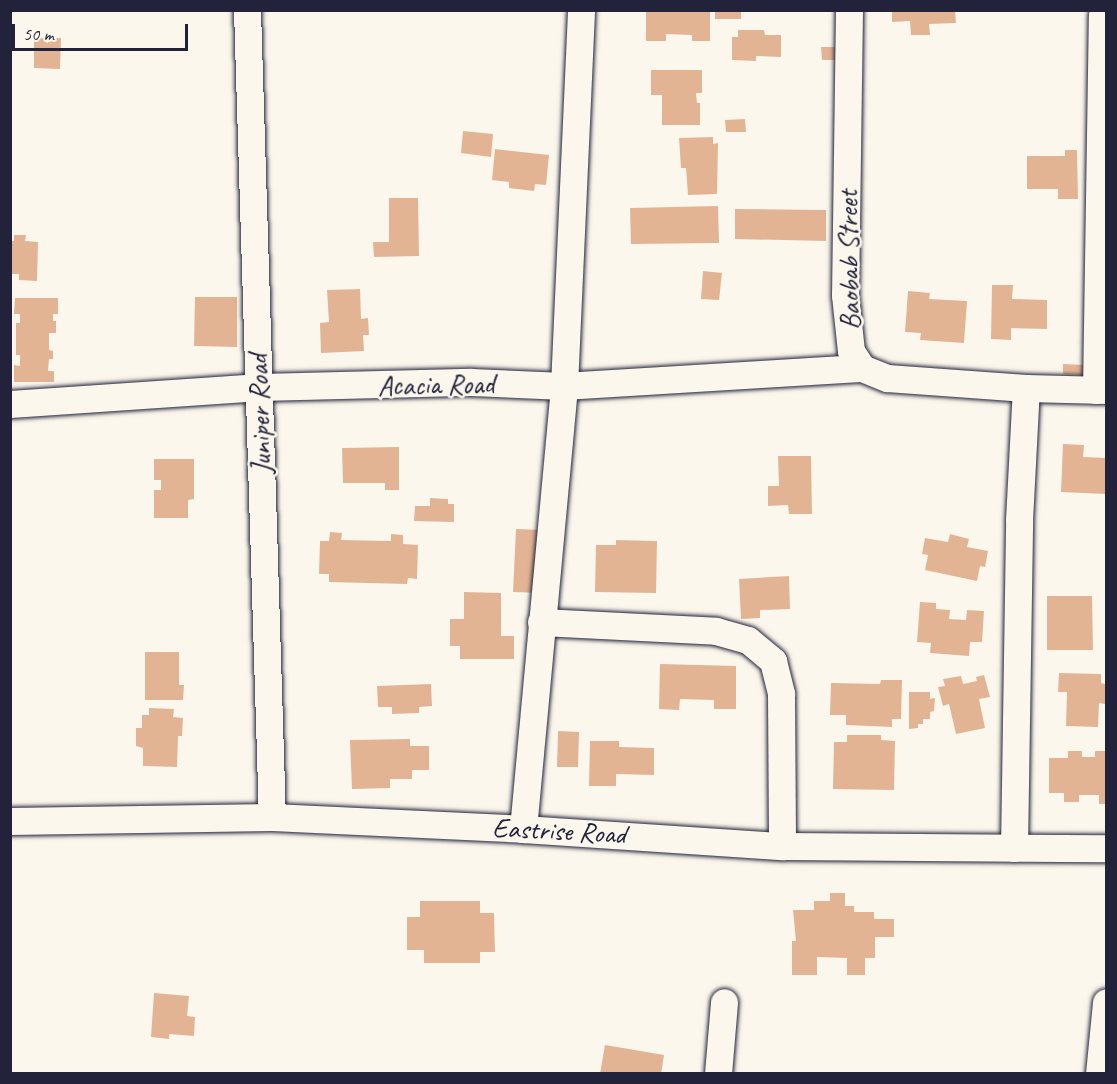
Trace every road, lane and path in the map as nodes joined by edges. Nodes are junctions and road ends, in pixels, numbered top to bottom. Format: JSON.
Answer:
{"nodes":[{"id":1,"x":247,"y":10,"type":"edge"},
{"id":2,"x":581,"y":10,"type":"edge"},
{"id":3,"x":849,"y":10,"type":"edge"},
{"id":4,"x":1104,"y":14,"type":"edge"},
{"id":5,"x":862,"y":368,"type":"junction"},
{"id":6,"x":564,"y":386,"type":"junction"},
{"id":7,"x":260,"y":387,"type":"junction"},
{"id":8,"x":1026,"y":388,"type":"junction"},
{"id":9,"x":1101,"y":390,"type":"edge"},
{"id":10,"x":10,"y":404,"type":"edge"},
{"id":11,"x":541,"y":622,"type":"junction"},
{"id":12,"x":272,"y":817,"type":"junction"},
{"id":13,"x":10,"y":821,"type":"edge"},
{"id":14,"x":523,"y":829,"type":"junction"},
{"id":15,"x":782,"y":846,"type":"junction"},
{"id":16,"x":1014,"y":848,"type":"junction"},
{"id":17,"x":1107,"y":848,"type":"edge"},
{"id":18,"x":724,"y":1002,"type":"dead end"},
{"id":19,"x":1107,"y":1002,"type":"edge"},
{"id":20,"x":718,"y":1074,"type":"edge"},
{"id":21,"x":1099,"y":1074,"type":"edge"}],
"edges":[{"from":1,"to":7,"type":"street","name":"Juniper Road"},
{"from":2,"to":6,"type":"street"},
{"from":3,"to":5,"type":"street","name":"Baobab Street"},
{"from":4,"to":9,"type":"street"},
{"from":5,"to":6,"type":"street","name":"Acacia Road"},
{"from":5,"to":8,"type":"street","name":"Baobab Street"},
{"from":6,"to":7,"type":"street","name":"Acacia Road"},
{"from":6,"to":11,"type":"street"},
{"from":7,"to":10,"type":"street","name":"Acacia Road"},
{"from":7,"to":12,"type":"street","name":"Juniper Road"},
{"from":8,"to":9,"type":"street","name":"Baobab Street"},
{"from":8,"to":16,"type":"street"},
{"from":11,"to":14,"type":"street"},
{"from":11,"to":15,"type":"street"},
{"from":12,"to":13,"type":"street","name":"Eastrise Road"},
{"from":12,"to":14,"type":"street","name":"Eastrise Road"},
{"from":14,"to":15,"type":"street","name":"Eastrise Road"},
{"from":15,"to":16,"type":"street","name":"Eastrise Road"},
{"from":16,"to":17,"type":"street","name":"Eastrise Road"},
{"from":18,"to":20,"type":"street"},
{"from":19,"to":21,"type":"street"}]}
